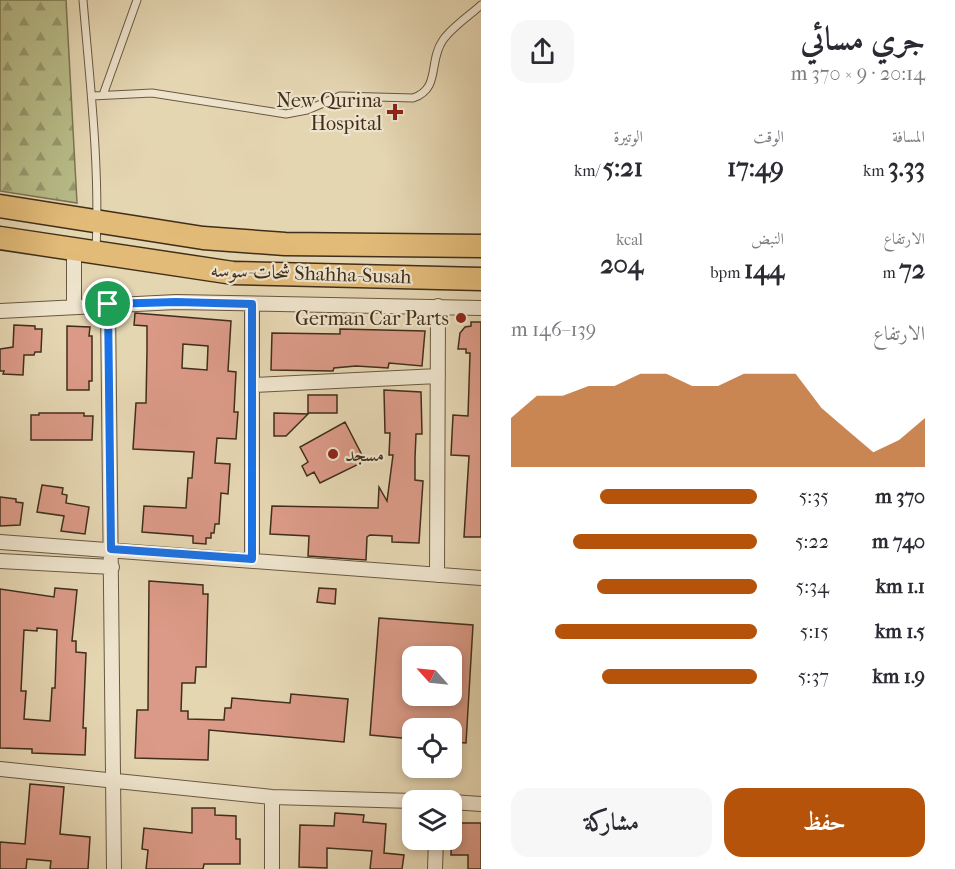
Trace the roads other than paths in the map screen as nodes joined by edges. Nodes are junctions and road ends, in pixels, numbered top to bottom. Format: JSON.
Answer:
{"nodes":[{"id":1,"x":83,"y":0,"type":"edge"},
{"id":2,"x":137,"y":0,"type":"edge"},
{"id":3,"x":481,"y":5,"type":"edge"},
{"id":4,"x":103,"y":94,"type":"junction"},
{"id":5,"x":92,"y":96,"type":"junction"},
{"id":6,"x":0,"y":206,"type":"edge"},
{"id":7,"x":97,"y":223,"type":"junction"},
{"id":8,"x":0,"y":238,"type":"edge"},
{"id":9,"x":481,"y":246,"type":"edge"},
{"id":10,"x":85,"y":251,"type":"junction"},
{"id":11,"x":481,"y":279,"type":"edge"},
{"id":12,"x":108,"y":304,"type":"junction"},
{"id":13,"x":252,"y":304,"type":"junction"},
{"id":14,"x":74,"y":306,"type":"junction"},
{"id":15,"x":438,"y":306,"type":"junction"},
{"id":16,"x":481,"y":308,"type":"edge"},
{"id":17,"x":0,"y":311,"type":"edge"},
{"id":18,"x":438,"y":376,"type":"junction"},
{"id":19,"x":252,"y":385,"type":"junction"},
{"id":20,"x":0,"y":542,"type":"edge"},
{"id":21,"x":111,"y":549,"type":"junction"},
{"id":22,"x":252,"y":559,"type":"junction"},
{"id":23,"x":0,"y":561,"type":"edge"},
{"id":24,"x":111,"y":567,"type":"junction"},
{"id":25,"x":437,"y":575,"type":"junction"},
{"id":26,"x":481,"y":578,"type":"edge"},
{"id":27,"x":0,"y":769,"type":"edge"},
{"id":28,"x":114,"y":779,"type":"junction"},
{"id":29,"x":272,"y":797,"type":"junction"},
{"id":30,"x":402,"y":801,"type":"edge"},
{"id":31,"x":462,"y":803,"type":"edge"},
{"id":32,"x":481,"y":804,"type":"edge"},
{"id":33,"x":436,"y":850,"type":"edge"},
{"id":34,"x":114,"y":869,"type":"edge"},
{"id":35,"x":272,"y":869,"type":"edge"},
{"id":36,"x":435,"y":869,"type":"edge"}],
"edges":[{"from":1,"to":5,"type":"lane"},
{"from":2,"to":4,"type":"lane"},
{"from":3,"to":4,"type":"lane"},
{"from":4,"to":5,"type":"lane"},
{"from":5,"to":7,"type":"lane"},
{"from":6,"to":7,"type":"main road","name":"شحات-سوسه Shahha-Susah"},
{"from":7,"to":9,"type":"main road","name":"شحات-سوسه Shahha-Susah"},
{"from":7,"to":10,"type":"lane"},
{"from":8,"to":10,"type":"main road","name":"شحات-سوسه Shahha-Susah"},
{"from":10,"to":11,"type":"main road","name":"شحات-سوسه Shahha-Susah"},
{"from":10,"to":14,"type":"street"},
{"from":12,"to":13,"type":"street"},
{"from":12,"to":14,"type":"street"},
{"from":12,"to":21,"type":"street"},
{"from":13,"to":15,"type":"street"},
{"from":13,"to":19,"type":"street"},
{"from":14,"to":17,"type":"street"},
{"from":15,"to":16,"type":"street"},
{"from":15,"to":18,"type":"street"},
{"from":18,"to":19,"type":"street"},
{"from":18,"to":25,"type":"street"},
{"from":19,"to":22,"type":"street"},
{"from":20,"to":21,"type":"street"},
{"from":21,"to":22,"type":"street"},
{"from":21,"to":24,"type":"street"},
{"from":22,"to":25,"type":"street"},
{"from":23,"to":24,"type":"street"},
{"from":24,"to":28,"type":"street"},
{"from":25,"to":26,"type":"street"},
{"from":27,"to":28,"type":"street"},
{"from":28,"to":29,"type":"street"},
{"from":28,"to":34,"type":"street"},
{"from":29,"to":30,"type":"street"},
{"from":29,"to":35,"type":"street"},
{"from":31,"to":32,"type":"street"},
{"from":33,"to":36,"type":"street"}]}
